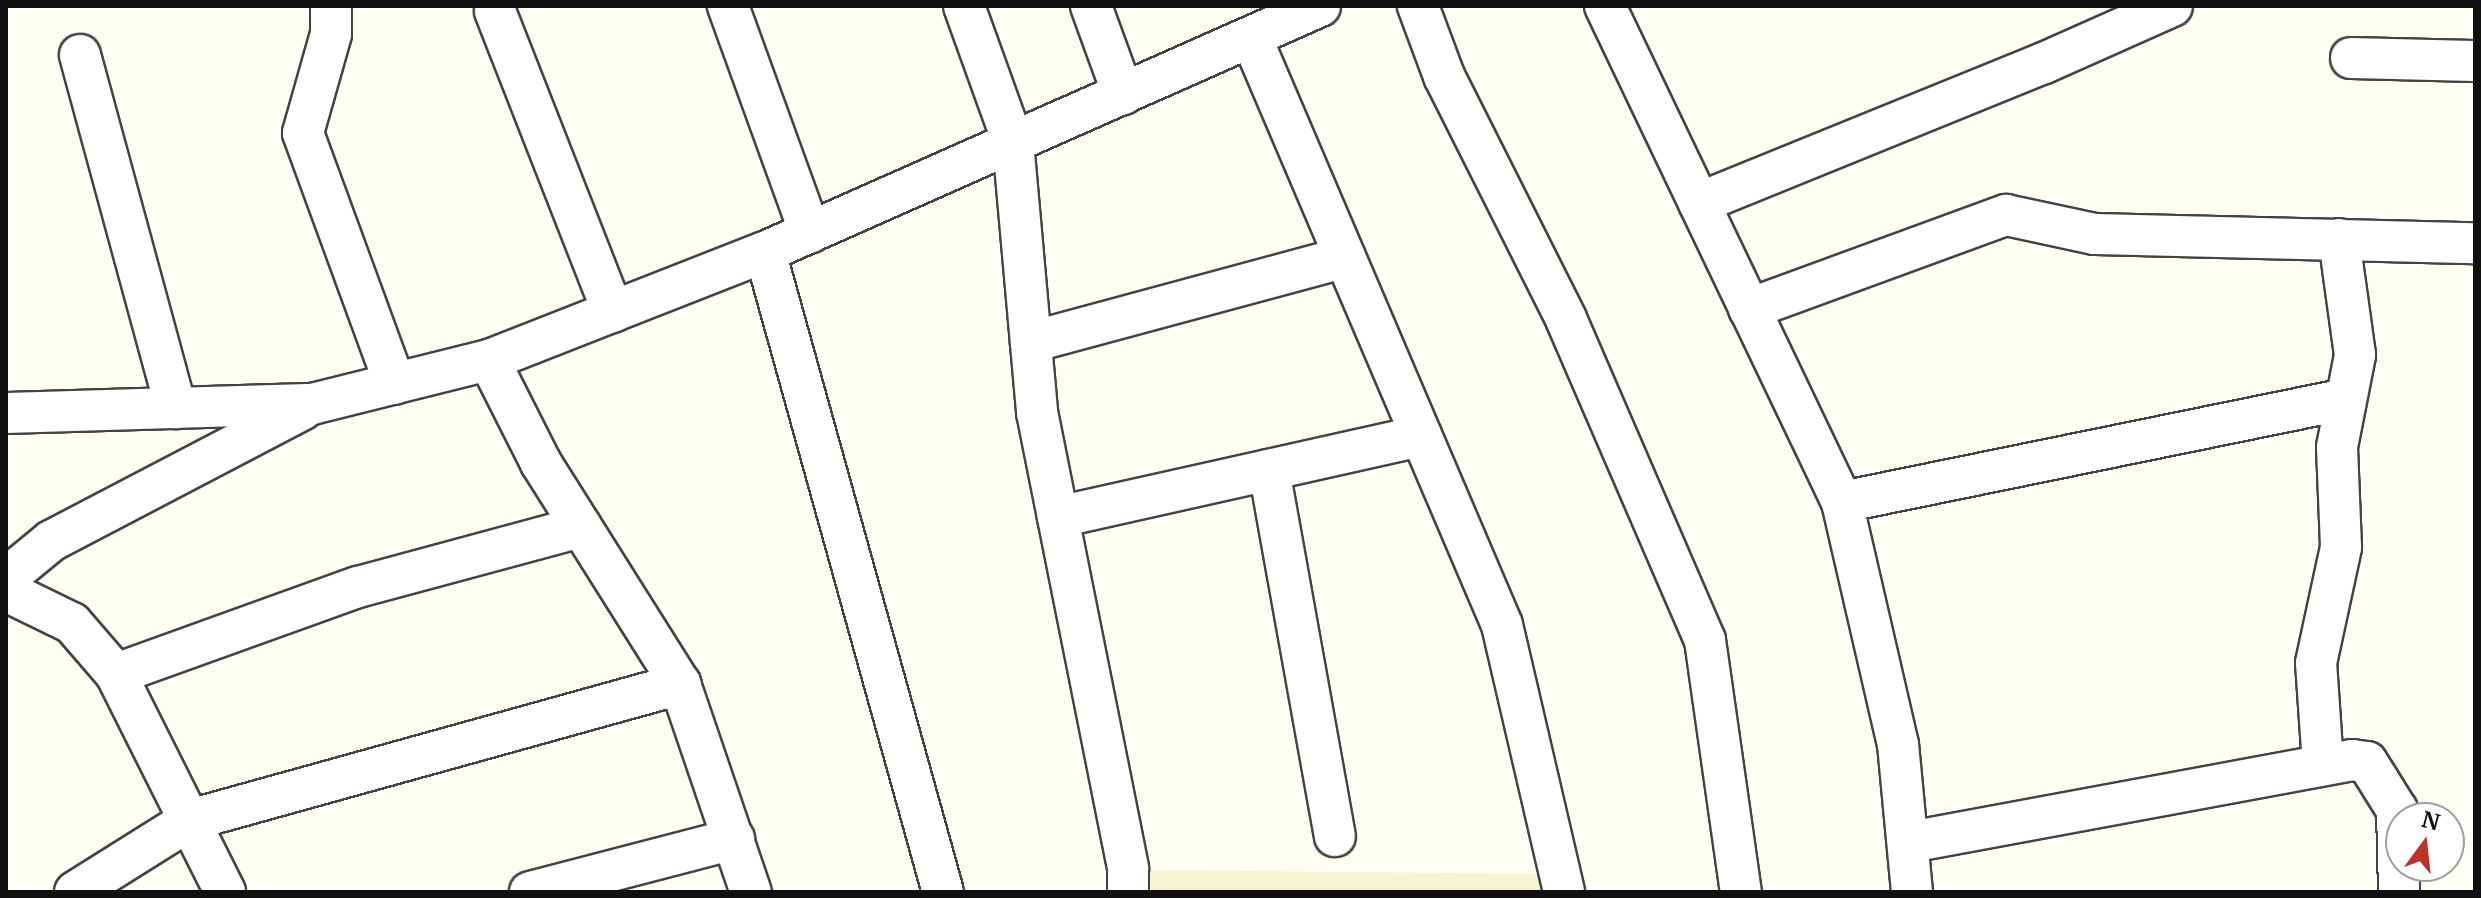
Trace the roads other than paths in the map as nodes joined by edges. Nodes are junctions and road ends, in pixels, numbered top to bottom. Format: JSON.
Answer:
{"nodes":[{"id":1,"x":331,"y":6,"type":"edge"},
{"id":2,"x":728,"y":6,"type":"edge"},
{"id":3,"x":964,"y":6,"type":"edge"},
{"id":4,"x":1091,"y":6,"type":"edge"},
{"id":5,"x":1418,"y":6,"type":"edge"},
{"id":6,"x":2172,"y":6,"type":"edge"},
{"id":7,"x":1617,"y":10,"type":"edge"},
{"id":8,"x":495,"y":11,"type":"dead end"},
{"id":9,"x":1297,"y":11,"type":"edge"},
{"id":10,"x":1251,"y":37,"type":"junction"},
{"id":11,"x":80,"y":55,"type":"dead end"},
{"id":12,"x":2351,"y":58,"type":"dead end"},
{"id":13,"x":2475,"y":61,"type":"edge"},
{"id":14,"x":1123,"y":94,"type":"junction"},
{"id":15,"x":1013,"y":142,"type":"junction"},
{"id":16,"x":1699,"y":203,"type":"junction"},
{"id":17,"x":810,"y":233,"type":"junction"},
{"id":18,"x":2339,"y":239,"type":"junction"},
{"id":19,"x":2475,"y":243,"type":"edge"},
{"id":20,"x":765,"y":252,"type":"junction"},
{"id":21,"x":1345,"y":257,"type":"junction"},
{"id":22,"x":1749,"y":309,"type":"junction"},
{"id":23,"x":613,"y":312,"type":"junction"},
{"id":24,"x":1031,"y":342,"type":"junction"},
{"id":25,"x":489,"y":360,"type":"junction"},
{"id":26,"x":395,"y":384,"type":"junction"},
{"id":27,"x":2346,"y":399,"type":"junction"},
{"id":28,"x":312,"y":404,"type":"junction"},
{"id":29,"x":176,"y":408,"type":"junction"},
{"id":30,"x":6,"y":413,"type":"edge"},
{"id":31,"x":1421,"y":436,"type":"junction"},
{"id":32,"x":1269,"y":470,"type":"junction"},
{"id":33,"x":1842,"y":502,"type":"junction"},
{"id":34,"x":1058,"y":517,"type":"junction"},
{"id":35,"x":581,"y":527,"type":"junction"},
{"id":36,"x":6,"y":578,"type":"edge"},
{"id":37,"x":6,"y":591,"type":"edge"},
{"id":38,"x":116,"y":674,"type":"junction"},
{"id":39,"x":680,"y":684,"type":"junction"},
{"id":40,"x":2323,"y":765,"type":"junction"},
{"id":41,"x":190,"y":820,"type":"junction"},
{"id":42,"x":1335,"y":836,"type":"dead end"},
{"id":43,"x":734,"y":839,"type":"junction"},
{"id":44,"x":1910,"y":842,"type":"junction"},
{"id":45,"x":75,"y":892,"type":"edge"},
{"id":46,"x":225,"y":892,"type":"edge"},
{"id":47,"x":530,"y":892,"type":"edge"},
{"id":48,"x":751,"y":892,"type":"edge"},
{"id":49,"x":943,"y":892,"type":"edge"},
{"id":50,"x":1128,"y":892,"type":"edge"},
{"id":51,"x":1564,"y":892,"type":"edge"},
{"id":52,"x":1741,"y":892,"type":"edge"},
{"id":53,"x":1912,"y":892,"type":"edge"},
{"id":54,"x":2399,"y":892,"type":"edge"}],
"edges":[{"from":1,"to":26,"type":"street"},
{"from":2,"to":17,"type":"street"},
{"from":3,"to":15,"type":"street"},
{"from":4,"to":14,"type":"street"},
{"from":5,"to":52,"type":"street"},
{"from":6,"to":16,"type":"street"},
{"from":7,"to":16,"type":"street"},
{"from":8,"to":23,"type":"street"},
{"from":9,"to":10,"type":"street"},
{"from":10,"to":14,"type":"street"},
{"from":10,"to":21,"type":"street"},
{"from":11,"to":29,"type":"street"},
{"from":12,"to":13,"type":"street"},
{"from":14,"to":15,"type":"street"},
{"from":15,"to":17,"type":"street"},
{"from":15,"to":24,"type":"street"},
{"from":16,"to":22,"type":"street"},
{"from":17,"to":20,"type":"street"},
{"from":18,"to":19,"type":"street"},
{"from":18,"to":22,"type":"street"},
{"from":18,"to":27,"type":"street"},
{"from":20,"to":23,"type":"street"},
{"from":20,"to":49,"type":"street"},
{"from":21,"to":24,"type":"street"},
{"from":21,"to":31,"type":"street"},
{"from":22,"to":33,"type":"street"},
{"from":23,"to":25,"type":"street"},
{"from":24,"to":34,"type":"street"},
{"from":25,"to":26,"type":"street"},
{"from":25,"to":35,"type":"street"},
{"from":26,"to":28,"type":"street"},
{"from":27,"to":33,"type":"street"},
{"from":27,"to":40,"type":"street"},
{"from":28,"to":29,"type":"street"},
{"from":28,"to":36,"type":"street"},
{"from":29,"to":30,"type":"street"},
{"from":31,"to":32,"type":"street"},
{"from":31,"to":51,"type":"street"},
{"from":32,"to":34,"type":"street"},
{"from":32,"to":42,"type":"street"},
{"from":33,"to":44,"type":"street"},
{"from":34,"to":50,"type":"street"},
{"from":35,"to":38,"type":"street"},
{"from":35,"to":39,"type":"street"},
{"from":37,"to":38,"type":"street"},
{"from":38,"to":41,"type":"street"},
{"from":39,"to":41,"type":"street"},
{"from":39,"to":43,"type":"street"},
{"from":40,"to":44,"type":"street"},
{"from":40,"to":54,"type":"street"},
{"from":41,"to":45,"type":"street"},
{"from":41,"to":46,"type":"street"},
{"from":43,"to":47,"type":"street"},
{"from":43,"to":48,"type":"street"},
{"from":44,"to":53,"type":"street"}]}
